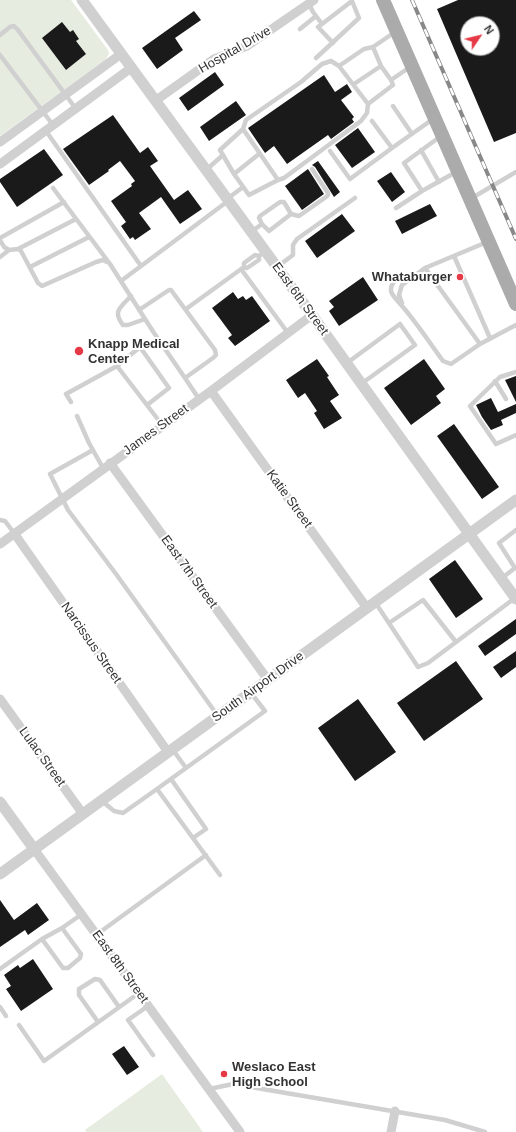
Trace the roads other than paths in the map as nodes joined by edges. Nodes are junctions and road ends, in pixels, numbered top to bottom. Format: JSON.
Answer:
{"nodes":[{"id":1,"x":82,"y":0,"type":"edge"},
{"id":2,"x":383,"y":0,"type":"edge"},
{"id":3,"x":312,"y":2,"type":"edge"},
{"id":4,"x":316,"y":16,"type":"junction"},
{"id":5,"x":322,"y":24,"type":"junction"},
{"id":6,"x":300,"y":29,"type":"dead end"},
{"id":7,"x":397,"y":31,"type":"junction"},
{"id":8,"x":0,"y":35,"type":"edge"},
{"id":9,"x":332,"y":43,"type":"junction"},
{"id":10,"x":373,"y":47,"type":"junction"},
{"id":11,"x":0,"y":54,"type":"edge"},
{"id":12,"x":121,"y":54,"type":"junction"},
{"id":13,"x":316,"y":58,"type":"dead end"},
{"id":14,"x":339,"y":66,"type":"junction"},
{"id":15,"x":381,"y":66,"type":"junction"},
{"id":16,"x":412,"y":66,"type":"junction"},
{"id":17,"x":131,"y":68,"type":"junction"},
{"id":18,"x":391,"y":80,"type":"junction"},
{"id":19,"x":354,"y":84,"type":"junction"},
{"id":20,"x":66,"y":94,"type":"junction"},
{"id":21,"x":156,"y":101,"type":"junction"},
{"id":22,"x":368,"y":104,"type":"junction"},
{"id":23,"x":393,"y":106,"type":"dead end"},
{"id":24,"x":76,"y":109,"type":"junction"},
{"id":25,"x":43,"y":111,"type":"junction"},
{"id":26,"x":435,"y":118,"type":"junction"},
{"id":27,"x":372,"y":121,"type":"dead end"},
{"id":28,"x":49,"y":128,"type":"junction"},
{"id":29,"x":243,"y":130,"type":"junction"},
{"id":30,"x":412,"y":134,"type":"junction"},
{"id":31,"x":442,"y":135,"type":"junction"},
{"id":32,"x":0,"y":142,"type":"edge"},
{"id":33,"x":392,"y":148,"type":"junction"},
{"id":34,"x":421,"y":150,"type":"junction"},
{"id":35,"x":330,"y":151,"type":"dead end"},
{"id":36,"x":259,"y":154,"type":"junction"},
{"id":37,"x":223,"y":155,"type":"junction"},
{"id":38,"x":0,"y":164,"type":"edge"},
{"id":39,"x":312,"y":169,"type":"dead end"},
{"id":40,"x":206,"y":170,"type":"junction"},
{"id":41,"x":458,"y":171,"type":"junction"},
{"id":42,"x":516,"y":172,"type":"edge"},
{"id":43,"x":234,"y":174,"type":"junction"},
{"id":44,"x":278,"y":180,"type":"junction"},
{"id":45,"x":439,"y":182,"type":"junction"},
{"id":46,"x":243,"y":187,"type":"junction"},
{"id":47,"x":53,"y":188,"type":"dead end"},
{"id":48,"x":422,"y":191,"type":"junction"},
{"id":49,"x":355,"y":198,"type":"dead end"},
{"id":50,"x":470,"y":199,"type":"junction"},
{"id":51,"x":228,"y":200,"type":"junction"},
{"id":52,"x":64,"y":202,"type":"junction"},
{"id":53,"x":396,"y":208,"type":"dead end"},
{"id":54,"x":292,"y":214,"type":"junction"},
{"id":55,"x":76,"y":219,"type":"junction"},
{"id":56,"x":262,"y":224,"type":"junction"},
{"id":57,"x":251,"y":232,"type":"junction"},
{"id":58,"x":89,"y":237,"type":"junction"},
{"id":59,"x":0,"y":239,"type":"edge"},
{"id":60,"x":489,"y":241,"type":"junction"},
{"id":61,"x":18,"y":249,"type":"junction"},
{"id":62,"x":9,"y":250,"type":"junction"},
{"id":63,"x":262,"y":254,"type":"junction"},
{"id":64,"x":454,"y":256,"type":"junction"},
{"id":65,"x":0,"y":257,"type":"edge"},
{"id":66,"x":107,"y":262,"type":"junction"},
{"id":67,"x":141,"y":266,"type":"junction"},
{"id":68,"x":30,"y":267,"type":"junction"},
{"id":69,"x":277,"y":267,"type":"junction"},
{"id":70,"x":243,"y":268,"type":"junction"},
{"id":71,"x":425,"y":268,"type":"junction"},
{"id":72,"x":414,"y":275,"type":"junction"},
{"id":73,"x":121,"y":281,"type":"junction"},
{"id":74,"x":131,"y":296,"type":"junction"},
{"id":75,"x":516,"y":304,"type":"edge"},
{"id":76,"x":186,"y":309,"type":"junction"},
{"id":77,"x":405,"y":309,"type":"junction"},
{"id":78,"x":139,"y":310,"type":"junction"},
{"id":79,"x":312,"y":315,"type":"junction"},
{"id":80,"x":145,"y":319,"type":"junction"},
{"id":81,"x":516,"y":325,"type":"edge"},
{"id":82,"x":288,"y":333,"type":"junction"},
{"id":83,"x":490,"y":338,"type":"junction"},
{"id":84,"x":480,"y":344,"type":"junction"},
{"id":85,"x":347,"y":364,"type":"junction"},
{"id":86,"x":117,"y":366,"type":"junction"},
{"id":87,"x":516,"y":372,"type":"edge"},
{"id":88,"x":185,"y":378,"type":"junction"},
{"id":89,"x":495,"y":381,"type":"junction"},
{"id":90,"x":361,"y":384,"type":"junction"},
{"id":91,"x":211,"y":391,"type":"junction"},
{"id":92,"x":199,"y":399,"type":"junction"},
{"id":93,"x":506,"y":399,"type":"dead end"},
{"id":94,"x":70,"y":402,"type":"dead end"},
{"id":95,"x":146,"y":405,"type":"junction"},
{"id":96,"x":77,"y":416,"type":"dead end"},
{"id":97,"x":163,"y":426,"type":"junction"},
{"id":98,"x":516,"y":435,"type":"edge"},
{"id":99,"x":93,"y":450,"type":"junction"},
{"id":100,"x":106,"y":466,"type":"junction"},
{"id":101,"x":62,"y":498,"type":"junction"},
{"id":102,"x":516,"y":500,"type":"edge"},
{"id":103,"x":0,"y":520,"type":"edge"},
{"id":104,"x":516,"y":530,"type":"edge"},
{"id":105,"x":14,"y":533,"type":"junction"},
{"id":106,"x":469,"y":534,"type":"junction"},
{"id":107,"x":0,"y":544,"type":"edge"},
{"id":108,"x":516,"y":568,"type":"edge"},
{"id":109,"x":501,"y":579,"type":"junction"},
{"id":110,"x":516,"y":598,"type":"edge"},
{"id":111,"x":371,"y":605,"type":"junction"},
{"id":112,"x":389,"y":623,"type":"junction"},
{"id":113,"x":456,"y":642,"type":"junction"},
{"id":114,"x":268,"y":680,"type":"junction"},
{"id":115,"x":251,"y":693,"type":"junction"},
{"id":116,"x":0,"y":699,"type":"edge"},
{"id":117,"x":218,"y":716,"type":"junction"},
{"id":118,"x":170,"y":751,"type":"junction"},
{"id":119,"x":186,"y":768,"type":"junction"},
{"id":120,"x":171,"y":779,"type":"junction"},
{"id":121,"x":157,"y":789,"type":"junction"},
{"id":122,"x":101,"y":801,"type":"junction"},
{"id":123,"x":0,"y":802,"type":"edge"},
{"id":124,"x":83,"y":814,"type":"junction"},
{"id":125,"x":193,"y":838,"type":"junction"},
{"id":126,"x":34,"y":849,"type":"junction"},
{"id":127,"x":206,"y":855,"type":"junction"},
{"id":128,"x":0,"y":874,"type":"edge"},
{"id":129,"x":220,"y":875,"type":"dead end"},
{"id":130,"x":82,"y":914,"type":"junction"},
{"id":131,"x":62,"y":928,"type":"junction"},
{"id":132,"x":96,"y":935,"type":"junction"},
{"id":133,"x":42,"y":939,"type":"junction"},
{"id":134,"x":0,"y":969,"type":"edge"},
{"id":135,"x":139,"y":993,"type":"junction"},
{"id":136,"x":148,"y":1006,"type":"junction"},
{"id":137,"x":0,"y":1007,"type":"edge"},
{"id":138,"x":119,"y":1007,"type":"junction"},
{"id":139,"x":6,"y":1016,"type":"dead end"},
{"id":140,"x":98,"y":1022,"type":"junction"},
{"id":141,"x":19,"y":1025,"type":"dead end"},
{"id":142,"x":153,"y":1055,"type":"dead end"},
{"id":143,"x":209,"y":1089,"type":"junction"},
{"id":144,"x":395,"y":1111,"type":"junction"},
{"id":145,"x":240,"y":1132,"type":"edge"},
{"id":146,"x":391,"y":1132,"type":"edge"},
{"id":147,"x":485,"y":1132,"type":"edge"}],
"edges":[{"from":1,"to":12,"type":"street","name":"East 6th Street"},
{"from":2,"to":7,"type":"main road"},
{"from":3,"to":4,"type":"lane"},
{"from":3,"to":21,"type":"street","name":"Hospital Drive"},
{"from":4,"to":5,"type":"lane"},
{"from":4,"to":6,"type":"lane"},
{"from":5,"to":9,"type":"lane"},
{"from":5,"to":9,"type":"lane"},
{"from":7,"to":10,"type":"lane"},
{"from":7,"to":16,"type":"main road"},
{"from":8,"to":20,"type":"lane"},
{"from":9,"to":13,"type":"lane"},
{"from":10,"to":14,"type":"lane"},
{"from":10,"to":15,"type":"lane"},
{"from":11,"to":25,"type":"lane"},
{"from":12,"to":17,"type":"street","name":"East 6th Street"},
{"from":12,"to":20,"type":"street"},
{"from":14,"to":19,"type":"lane"},
{"from":14,"to":29,"type":"lane"},
{"from":15,"to":18,"type":"lane"},
{"from":15,"to":19,"type":"lane"},
{"from":16,"to":18,"type":"lane"},
{"from":16,"to":26,"type":"main road"},
{"from":17,"to":21,"type":"street","name":"East 6th Street"},
{"from":17,"to":24,"type":"street"},
{"from":18,"to":22,"type":"lane"},
{"from":19,"to":22,"type":"lane"},
{"from":20,"to":24,"type":"lane"},
{"from":20,"to":25,"type":"street"},
{"from":21,"to":40,"type":"street","name":"East 6th Street"},
{"from":22,"to":44,"type":"lane"},
{"from":23,"to":30,"type":"lane"},
{"from":24,"to":28,"type":"street"},
{"from":25,"to":28,"type":"lane"},
{"from":25,"to":32,"type":"street"},
{"from":26,"to":30,"type":"lane"},
{"from":26,"to":31,"type":"main road"},
{"from":27,"to":33,"type":"lane"},
{"from":28,"to":38,"type":"street"},
{"from":28,"to":67,"type":"lane"},
{"from":29,"to":36,"type":"lane"},
{"from":29,"to":37,"type":"lane"},
{"from":30,"to":33,"type":"lane"},
{"from":31,"to":34,"type":"lane"},
{"from":31,"to":41,"type":"main road"},
{"from":33,"to":35,"type":"lane"},
{"from":34,"to":45,"type":"lane"},
{"from":34,"to":48,"type":"lane"},
{"from":36,"to":43,"type":"lane"},
{"from":36,"to":44,"type":"lane"},
{"from":37,"to":40,"type":"lane"},
{"from":37,"to":43,"type":"lane"},
{"from":39,"to":54,"type":"lane"},
{"from":40,"to":51,"type":"street","name":"East 6th Street"},
{"from":41,"to":45,"type":"lane"},
{"from":41,"to":50,"type":"main road"},
{"from":42,"to":50,"type":"lane"},
{"from":43,"to":46,"type":"lane"},
{"from":44,"to":46,"type":"lane"},
{"from":45,"to":48,"type":"lane"},
{"from":46,"to":51,"type":"lane"},
{"from":47,"to":52,"type":"lane"},
{"from":48,"to":53,"type":"lane"},
{"from":49,"to":69,"type":"lane"},
{"from":50,"to":60,"type":"main road"},
{"from":51,"to":57,"type":"street","name":"East 6th Street"},
{"from":51,"to":67,"type":"lane"},
{"from":52,"to":55,"type":"lane"},
{"from":52,"to":59,"type":"lane"},
{"from":54,"to":56,"type":"lane"},
{"from":54,"to":56,"type":"lane"},
{"from":55,"to":58,"type":"lane"},
{"from":55,"to":61,"type":"lane"},
{"from":56,"to":57,"type":"lane"},
{"from":57,"to":63,"type":"street","name":"East 6th Street"},
{"from":58,"to":66,"type":"lane"},
{"from":58,"to":68,"type":"lane"},
{"from":59,"to":62,"type":"lane"},
{"from":60,"to":64,"type":"lane"},
{"from":60,"to":75,"type":"main road"},
{"from":61,"to":62,"type":"lane"},
{"from":61,"to":68,"type":"lane"},
{"from":62,"to":65,"type":"lane"},
{"from":63,"to":69,"type":"street","name":"East 6th Street"},
{"from":63,"to":70,"type":"lane"},
{"from":64,"to":71,"type":"lane"},
{"from":64,"to":83,"type":"lane"},
{"from":66,"to":68,"type":"lane"},
{"from":66,"to":73,"type":"lane"},
{"from":67,"to":73,"type":"lane"},
{"from":69,"to":79,"type":"street","name":"East 6th Street"},
{"from":70,"to":76,"type":"lane"},
{"from":70,"to":82,"type":"lane"},
{"from":71,"to":72,"type":"lane"},
{"from":71,"to":84,"type":"lane"},
{"from":72,"to":77,"type":"lane"},
{"from":72,"to":77,"type":"lane"},
{"from":73,"to":74,"type":"lane"},
{"from":74,"to":78,"type":"lane"},
{"from":74,"to":80,"type":"lane"},
{"from":76,"to":78,"type":"lane"},
{"from":76,"to":88,"type":"lane"},
{"from":77,"to":84,"type":"lane"},
{"from":78,"to":80,"type":"lane"},
{"from":79,"to":82,"type":"street","name":"James Street"},
{"from":79,"to":85,"type":"street","name":"East 6th Street"},
{"from":80,"to":88,"type":"lane"},
{"from":81,"to":83,"type":"lane"},
{"from":82,"to":91,"type":"street","name":"James Street"},
{"from":83,"to":84,"type":"lane"},
{"from":85,"to":90,"type":"street","name":"East 6th Street"},
{"from":85,"to":90,"type":"lane"},
{"from":86,"to":94,"type":"lane"},
{"from":86,"to":95,"type":"lane"},
{"from":86,"to":95,"type":"lane"},
{"from":87,"to":89,"type":"lane"},
{"from":88,"to":92,"type":"lane"},
{"from":89,"to":93,"type":"lane"},
{"from":89,"to":98,"type":"lane"},
{"from":90,"to":106,"type":"street","name":"East 6th Street"},
{"from":91,"to":92,"type":"street","name":"James Street"},
{"from":91,"to":111,"type":"street","name":"Katie Street"},
{"from":92,"to":97,"type":"street","name":"James Street"},
{"from":95,"to":97,"type":"lane"},
{"from":96,"to":99,"type":"lane"},
{"from":97,"to":100,"type":"street","name":"James Street"},
{"from":99,"to":100,"type":"lane"},
{"from":99,"to":101,"type":"lane"},
{"from":100,"to":101,"type":"street","name":"James Street"},
{"from":100,"to":114,"type":"street","name":"East 7th Street"},
{"from":101,"to":105,"type":"street","name":"James Street"},
{"from":101,"to":117,"type":"lane"},
{"from":102,"to":106,"type":"street","name":"South Airport Drive"},
{"from":103,"to":105,"type":"lane"},
{"from":104,"to":108,"type":"lane"},
{"from":105,"to":107,"type":"street","name":"James Street"},
{"from":105,"to":118,"type":"street","name":"Narcissus Street"},
{"from":106,"to":109,"type":"street","name":"East 6th Street"},
{"from":106,"to":111,"type":"street","name":"South Airport Drive"},
{"from":108,"to":109,"type":"lane"},
{"from":109,"to":110,"type":"street","name":"East 6th Street"},
{"from":110,"to":113,"type":"lane"},
{"from":111,"to":112,"type":"lane"},
{"from":111,"to":114,"type":"street","name":"South Airport Drive"},
{"from":112,"to":113,"type":"lane"},
{"from":112,"to":113,"type":"lane"},
{"from":114,"to":115,"type":"street","name":"South Airport Drive"},
{"from":115,"to":117,"type":"street","name":"South Airport Drive"},
{"from":115,"to":119,"type":"lane"},
{"from":116,"to":124,"type":"street","name":"Lulac Street"},
{"from":117,"to":118,"type":"street","name":"South Airport Drive"},
{"from":118,"to":119,"type":"lane"},
{"from":118,"to":122,"type":"street","name":"South Airport Drive"},
{"from":119,"to":120,"type":"lane"},
{"from":120,"to":121,"type":"lane"},
{"from":120,"to":125,"type":"lane"},
{"from":121,"to":122,"type":"lane"},
{"from":121,"to":125,"type":"lane"},
{"from":122,"to":124,"type":"street","name":"South Airport Drive"},
{"from":123,"to":126,"type":"street","name":"East 8th Street"},
{"from":124,"to":126,"type":"street","name":"South Airport Drive"},
{"from":125,"to":127,"type":"lane"},
{"from":126,"to":128,"type":"street","name":"South Airport Drive"},
{"from":126,"to":130,"type":"street","name":"East 8th Street"},
{"from":127,"to":129,"type":"lane"},
{"from":127,"to":132,"type":"lane"},
{"from":130,"to":131,"type":"lane"},
{"from":130,"to":132,"type":"street","name":"East 8th Street"},
{"from":131,"to":133,"type":"lane"},
{"from":131,"to":133,"type":"lane"},
{"from":132,"to":135,"type":"street","name":"East 8th Street"},
{"from":133,"to":134,"type":"lane"},
{"from":135,"to":136,"type":"street","name":"East 8th Street"},
{"from":135,"to":138,"type":"lane"},
{"from":136,"to":142,"type":"lane"},
{"from":136,"to":143,"type":"street","name":"East 8th Street"},
{"from":137,"to":139,"type":"lane"},
{"from":138,"to":140,"type":"lane"},
{"from":138,"to":140,"type":"lane"},
{"from":140,"to":141,"type":"lane"},
{"from":143,"to":144,"type":"lane"},
{"from":143,"to":145,"type":"street","name":"East 8th Street"},
{"from":144,"to":146,"type":"street"},
{"from":144,"to":147,"type":"lane"}]}
